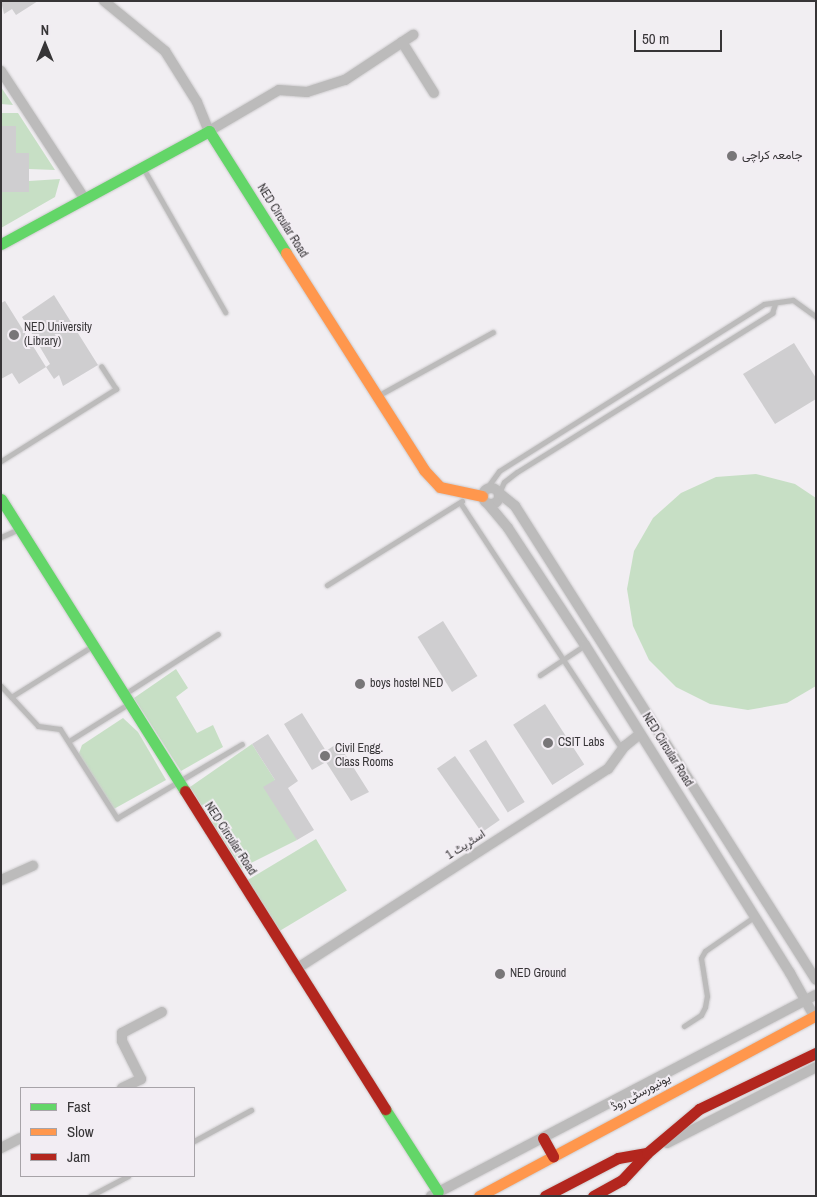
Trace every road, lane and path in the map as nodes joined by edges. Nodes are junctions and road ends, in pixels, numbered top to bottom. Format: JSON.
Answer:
{"nodes":[{"id":1,"x":104,"y":1,"type":"edge"},
{"id":2,"x":413,"y":35,"type":"dead end"},
{"id":3,"x":402,"y":42,"type":"junction"},
{"id":4,"x":1,"y":71,"type":"edge"},
{"id":5,"x":434,"y":94,"type":"dead end"},
{"id":6,"x":209,"y":131,"type":"junction"},
{"id":7,"x":143,"y":168,"type":"junction"},
{"id":8,"x":84,"y":198,"type":"junction"},
{"id":9,"x":1,"y":244,"type":"edge"},
{"id":10,"x":774,"y":304,"type":"junction"},
{"id":11,"x":225,"y":312,"type":"dead end"},
{"id":12,"x":816,"y":317,"type":"edge"},
{"id":13,"x":493,"y":332,"type":"dead end"},
{"id":14,"x":101,"y":366,"type":"dead end"},
{"id":15,"x":377,"y":396,"type":"junction"},
{"id":16,"x":1,"y":461,"type":"edge"},
{"id":17,"x":499,"y":493,"type":"junction"},
{"id":18,"x":486,"y":496,"type":"junction"},
{"id":19,"x":1,"y":499,"type":"edge"},
{"id":20,"x":462,"y":499,"type":"junction"},
{"id":21,"x":19,"y":528,"type":"junction"},
{"id":22,"x":1,"y":537,"type":"edge"},
{"id":23,"x":327,"y":585,"type":"dead end"},
{"id":24,"x":218,"y":634,"type":"dead end"},
{"id":25,"x":96,"y":645,"type":"junction"},
{"id":26,"x":585,"y":645,"type":"junction"},
{"id":27,"x":564,"y":659,"type":"junction"},
{"id":28,"x":540,"y":675,"type":"dead end"},
{"id":29,"x":1,"y":686,"type":"edge"},
{"id":30,"x":11,"y":697,"type":"junction"},
{"id":31,"x":128,"y":697,"type":"junction"},
{"id":32,"x":640,"y":734,"type":"junction"},
{"id":33,"x":69,"y":741,"type":"junction"},
{"id":34,"x":242,"y":744,"type":"dead end"},
{"id":35,"x":623,"y":751,"type":"junction"},
{"id":36,"x":178,"y":783,"type":"junction"},
{"id":37,"x":33,"y":866,"type":"dead end"},
{"id":38,"x":1,"y":880,"type":"edge"},
{"id":39,"x":755,"y":917,"type":"junction"},
{"id":40,"x":296,"y":969,"type":"junction"},
{"id":41,"x":816,"y":980,"type":"edge"},
{"id":42,"x":811,"y":998,"type":"edge"},
{"id":43,"x":162,"y":1012,"type":"dead end"},
{"id":44,"x":815,"y":1016,"type":"edge"},
{"id":45,"x":684,"y":1026,"type":"dead end"},
{"id":46,"x":816,"y":1053,"type":"edge"},
{"id":47,"x":816,"y":1067,"type":"edge"},
{"id":48,"x":124,"y":1087,"type":"edge"},
{"id":49,"x":251,"y":1110,"type":"dead end"},
{"id":50,"x":20,"y":1138,"type":"edge"},
{"id":51,"x":543,"y":1138,"type":"junction"},
{"id":52,"x":195,"y":1140,"type":"edge"},
{"id":53,"x":1,"y":1148,"type":"edge"},
{"id":54,"x":647,"y":1153,"type":"junction"},
{"id":55,"x":554,"y":1156,"type":"junction"},
{"id":56,"x":126,"y":1177,"type":"edge"},
{"id":57,"x":434,"y":1194,"type":"edge"},
{"id":58,"x":90,"y":1196,"type":"edge"},
{"id":59,"x":479,"y":1196,"type":"edge"},
{"id":60,"x":545,"y":1196,"type":"edge"},
{"id":61,"x":593,"y":1196,"type":"edge"}],
"edges":[{"from":1,"to":6,"type":"street"},
{"from":2,"to":3,"type":"street"},
{"from":3,"to":5,"type":"street"},
{"from":3,"to":6,"type":"street"},
{"from":4,"to":8,"type":"street"},
{"from":6,"to":7,"type":"street"},
{"from":6,"to":15,"type":"street","name":"NED Circular Road"},
{"from":7,"to":8,"type":"street"},
{"from":7,"to":11,"type":"lane"},
{"from":8,"to":9,"type":"street"},
{"from":10,"to":12,"type":"lane"},
{"from":10,"to":17,"type":"lane"},
{"from":10,"to":18,"type":"lane"},
{"from":13,"to":15,"type":"lane"},
{"from":14,"to":16,"type":"lane"},
{"from":15,"to":20,"type":"street","name":"NED Circular Road"},
{"from":17,"to":18,"type":"street"},
{"from":17,"to":18,"type":"street"},
{"from":17,"to":41,"type":"street","name":"NED Circular Road"},
{"from":18,"to":20,"type":"street","name":"NED Circular Road"},
{"from":18,"to":26,"type":"street","name":"NED Circular Road"},
{"from":19,"to":21,"type":"street","name":"NED Circular Road"},
{"from":20,"to":23,"type":"lane"},
{"from":20,"to":27,"type":"lane"},
{"from":21,"to":22,"type":"lane"},
{"from":21,"to":25,"type":"street","name":"NED Circular Road"},
{"from":24,"to":31,"type":"lane"},
{"from":25,"to":30,"type":"lane"},
{"from":25,"to":31,"type":"street","name":"NED Circular Road"},
{"from":26,"to":27,"type":"lane"},
{"from":26,"to":32,"type":"street","name":"NED Circular Road"},
{"from":27,"to":28,"type":"lane"},
{"from":27,"to":35,"type":"lane"},
{"from":29,"to":30,"type":"lane"},
{"from":30,"to":33,"type":"lane"},
{"from":31,"to":33,"type":"lane"},
{"from":31,"to":36,"type":"street","name":"NED Circular Road"},
{"from":32,"to":35,"type":"street","name":"اسٹریٹ 1"},
{"from":32,"to":39,"type":"street","name":"NED Circular Road"},
{"from":33,"to":36,"type":"lane"},
{"from":34,"to":36,"type":"lane"},
{"from":35,"to":40,"type":"street","name":"اسٹریٹ 1"},
{"from":36,"to":40,"type":"street","name":"NED Circular Road"},
{"from":37,"to":38,"type":"street"},
{"from":39,"to":42,"type":"street","name":"NED Circular Road"},
{"from":39,"to":45,"type":"lane"},
{"from":40,"to":57,"type":"street","name":"NED Circular Road"},
{"from":42,"to":44,"type":"street","name":"NED Circular Road"},
{"from":42,"to":51,"type":"street"},
{"from":43,"to":48,"type":"street"},
{"from":44,"to":55,"type":"street","name":"یونیورسٹی روڈ"},
{"from":46,"to":54,"type":"street"},
{"from":47,"to":54,"type":"street"},
{"from":49,"to":52,"type":"lane"},
{"from":50,"to":53,"type":"street"},
{"from":51,"to":55,"type":"street"},
{"from":51,"to":57,"type":"street"},
{"from":54,"to":60,"type":"street"},
{"from":54,"to":61,"type":"street"},
{"from":55,"to":59,"type":"street","name":"یونیورسٹی روڈ"},
{"from":56,"to":58,"type":"lane"}]}
